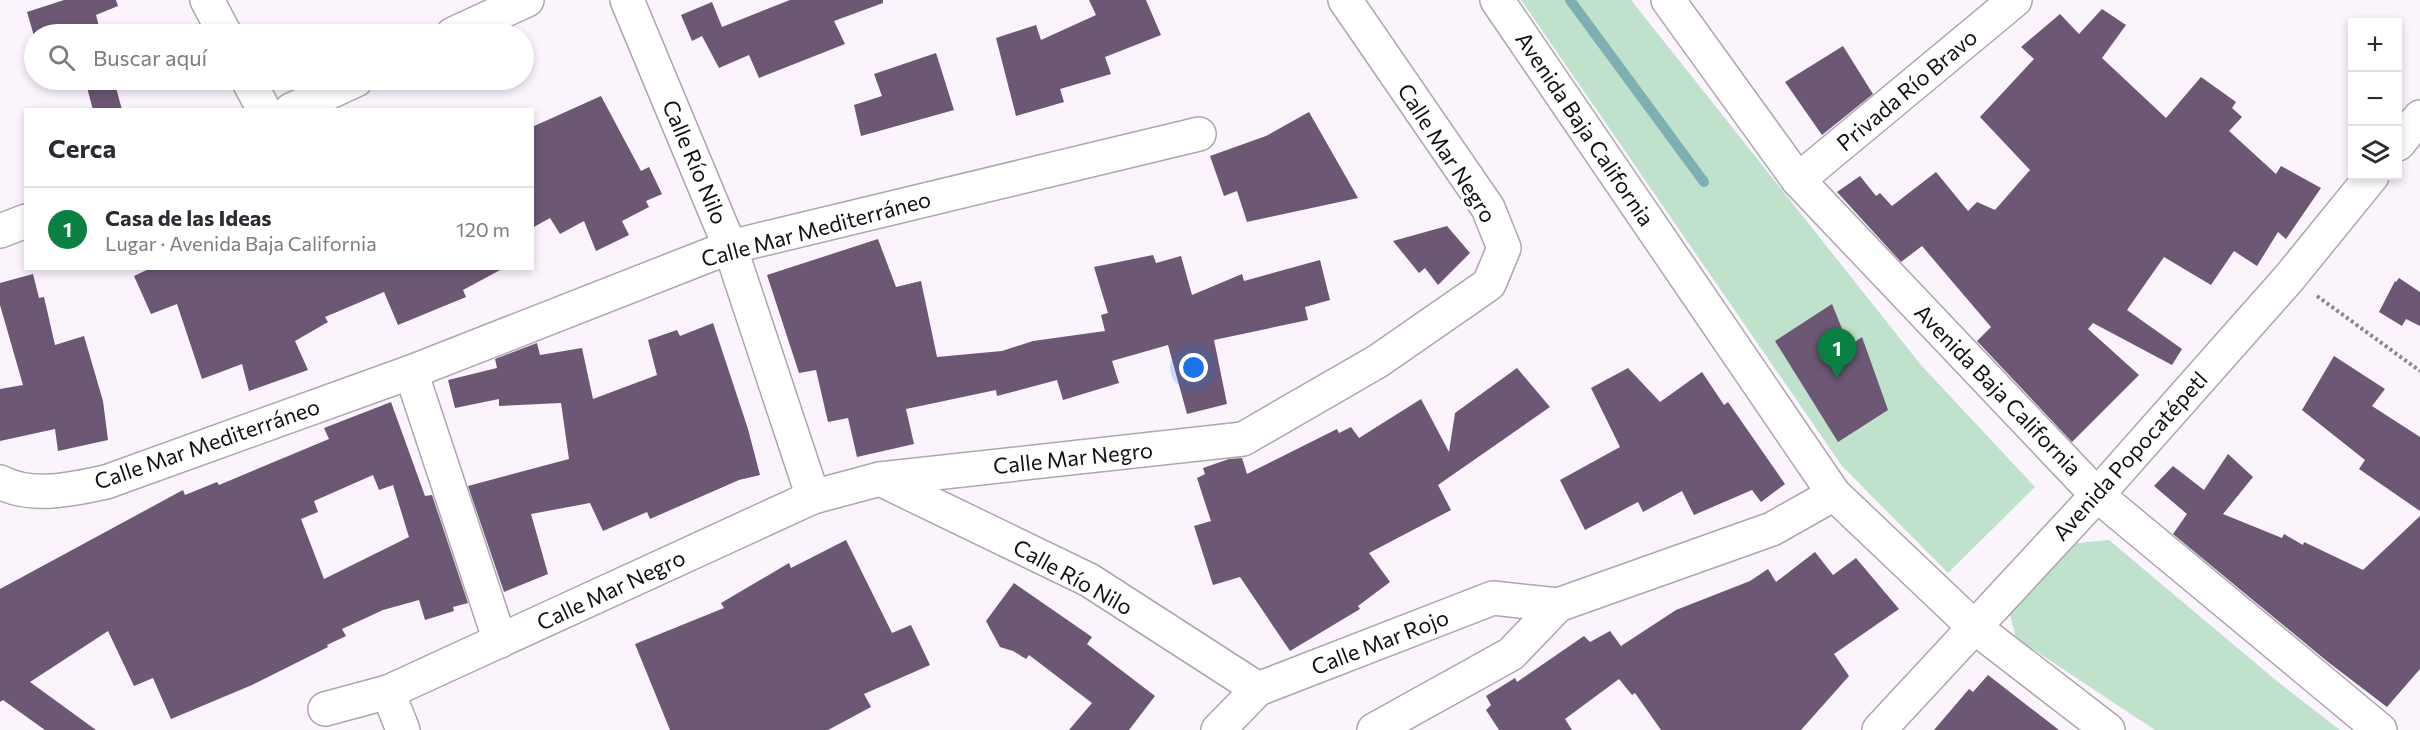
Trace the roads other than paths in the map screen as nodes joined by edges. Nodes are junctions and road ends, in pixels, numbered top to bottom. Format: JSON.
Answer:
{"nodes":[{"id":1,"x":207,"y":0,"type":"edge"},
{"id":2,"x":527,"y":0,"type":"edge"},
{"id":3,"x":627,"y":0,"type":"edge"},
{"id":4,"x":1345,"y":0,"type":"edge"},
{"id":5,"x":1497,"y":0,"type":"edge"},
{"id":6,"x":1668,"y":0,"type":"edge"},
{"id":7,"x":2015,"y":0,"type":"edge"},
{"id":8,"x":220,"y":24,"type":"edge"},
{"id":9,"x":475,"y":24,"type":"edge"},
{"id":10,"x":253,"y":90,"type":"edge"},
{"id":11,"x":334,"y":90,"type":"edge"},
{"id":12,"x":263,"y":108,"type":"edge"},
{"id":13,"x":295,"y":108,"type":"edge"},
{"id":14,"x":2420,"y":117,"type":"edge"},
{"id":15,"x":1199,"y":134,"type":"dead end"},
{"id":16,"x":2402,"y":138,"type":"edge"},
{"id":17,"x":1798,"y":180,"type":"junction"},
{"id":18,"x":2369,"y":180,"type":"edge"},
{"id":19,"x":24,"y":222,"type":"edge"},
{"id":20,"x":0,"y":231,"type":"edge"},
{"id":21,"x":730,"y":247,"type":"junction"},
{"id":22,"x":411,"y":372,"type":"junction"},
{"id":23,"x":880,"y":479,"type":"junction"},
{"id":24,"x":0,"y":482,"type":"edge"},
{"id":25,"x":1834,"y":494,"type":"junction"},
{"id":26,"x":2097,"y":495,"type":"junction"},
{"id":27,"x":813,"y":497,"type":"junction"},
{"id":28,"x":1558,"y":605,"type":"junction"},
{"id":29,"x":1973,"y":626,"type":"junction"},
{"id":30,"x":500,"y":641,"type":"junction"},
{"id":31,"x":1258,"y":689,"type":"junction"},
{"id":32,"x":388,"y":692,"type":"junction"},
{"id":33,"x":325,"y":709,"type":"dead end"},
{"id":34,"x":403,"y":730,"type":"edge"},
{"id":35,"x":1218,"y":730,"type":"edge"},
{"id":36,"x":1374,"y":730,"type":"edge"},
{"id":37,"x":1879,"y":730,"type":"edge"},
{"id":38,"x":2108,"y":730,"type":"edge"},
{"id":39,"x":2380,"y":730,"type":"edge"}],
"edges":[{"from":1,"to":8,"type":"street"},
{"from":2,"to":9,"type":"street"},
{"from":3,"to":21,"type":"street","name":"Calle Río Nilo"},
{"from":4,"to":23,"type":"street","name":"Calle Mar Negro"},
{"from":5,"to":25,"type":"street","name":"Avenida Baja California"},
{"from":6,"to":17,"type":"street","name":"Avenida Baja California"},
{"from":7,"to":17,"type":"street","name":"Privada Río Bravo"},
{"from":10,"to":12,"type":"street"},
{"from":11,"to":13,"type":"street"},
{"from":14,"to":16,"type":"street"},
{"from":15,"to":21,"type":"street","name":"Calle Mar Mediterráneo"},
{"from":17,"to":26,"type":"street","name":"Avenida Baja California"},
{"from":18,"to":26,"type":"street","name":"Avenida Popocatépetl"},
{"from":19,"to":20,"type":"street"},
{"from":21,"to":22,"type":"street","name":"Calle Mar Mediterráneo"},
{"from":21,"to":27,"type":"street","name":"Calle Río Nilo"},
{"from":22,"to":24,"type":"street","name":"Calle Mar Mediterráneo"},
{"from":22,"to":30,"type":"street"},
{"from":23,"to":27,"type":"street","name":"Calle Mar Negro"},
{"from":23,"to":31,"type":"street","name":"Calle Río Nilo"},
{"from":25,"to":28,"type":"street","name":"Calle Mar Rojo"},
{"from":25,"to":29,"type":"street","name":"Avenida Baja California"},
{"from":26,"to":29,"type":"street","name":"Avenida Popocatépetl"},
{"from":26,"to":39,"type":"street","name":"Avenida Baja California"},
{"from":27,"to":30,"type":"street","name":"Calle Mar Negro"},
{"from":28,"to":31,"type":"street","name":"Calle Mar Rojo"},
{"from":28,"to":36,"type":"street","name":"Calle Mar Rojo"},
{"from":29,"to":37,"type":"street","name":"Avenida Popocatépetl"},
{"from":29,"to":38,"type":"street","name":"Avenida Baja California"},
{"from":30,"to":32,"type":"street","name":"Calle Mar Negro"},
{"from":31,"to":35,"type":"street","name":"Calle Mar Rojo"},
{"from":32,"to":33,"type":"street","name":"Calle Mar Negro"},
{"from":32,"to":34,"type":"street"}]}
